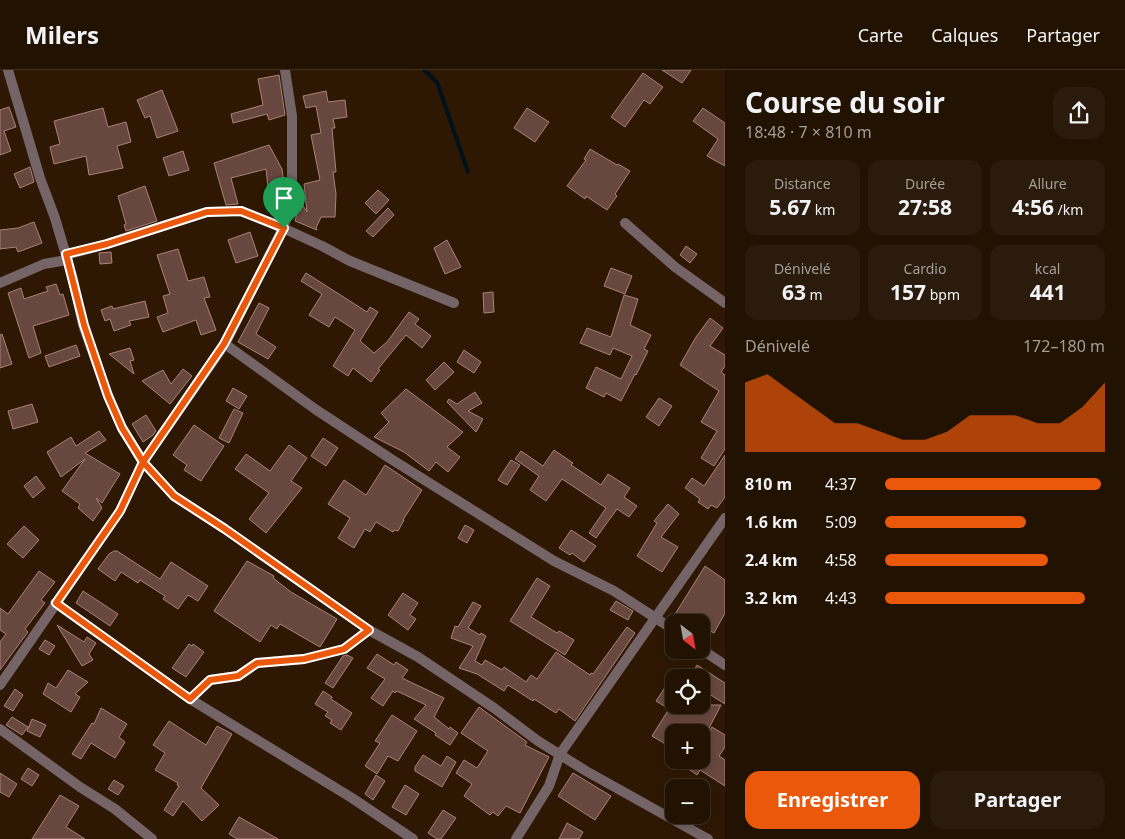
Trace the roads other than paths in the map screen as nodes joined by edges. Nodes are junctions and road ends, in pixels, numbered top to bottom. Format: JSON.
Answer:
{"nodes":[{"id":1,"x":8,"y":70,"type":"edge"},
{"id":2,"x":285,"y":70,"type":"edge"},
{"id":3,"x":625,"y":223,"type":"dead end"},
{"id":4,"x":284,"y":228,"type":"junction"},
{"id":5,"x":66,"y":257,"type":"junction"},
{"id":6,"x":0,"y":283,"type":"edge"},
{"id":7,"x":454,"y":303,"type":"dead end"},
{"id":8,"x":725,"y":303,"type":"edge"},
{"id":9,"x":224,"y":344,"type":"junction"},
{"id":10,"x":143,"y":462,"type":"junction"},
{"id":11,"x":725,"y":518,"type":"edge"},
{"id":12,"x":56,"y":603,"type":"junction"},
{"id":13,"x":656,"y":618,"type":"junction"},
{"id":14,"x":665,"y":624,"type":"edge"},
{"id":15,"x":369,"y":630,"type":"junction"},
{"id":16,"x":710,"y":656,"type":"edge"},
{"id":17,"x":725,"y":665,"type":"edge"},
{"id":18,"x":0,"y":685,"type":"edge"},
{"id":19,"x":190,"y":699,"type":"junction"},
{"id":20,"x":0,"y":729,"type":"edge"},
{"id":21,"x":560,"y":754,"type":"junction"},
{"id":22,"x":152,"y":839,"type":"edge"},
{"id":23,"x":414,"y":839,"type":"edge"},
{"id":24,"x":516,"y":839,"type":"edge"},
{"id":25,"x":708,"y":839,"type":"edge"}],
"edges":[{"from":1,"to":5,"type":"street"},
{"from":2,"to":4,"type":"street"},
{"from":3,"to":8,"type":"street"},
{"from":4,"to":5,"type":"street"},
{"from":4,"to":7,"type":"street"},
{"from":4,"to":9,"type":"street"},
{"from":5,"to":6,"type":"street"},
{"from":5,"to":10,"type":"street"},
{"from":9,"to":10,"type":"street"},
{"from":9,"to":13,"type":"street"},
{"from":10,"to":12,"type":"street"},
{"from":10,"to":15,"type":"street"},
{"from":11,"to":13,"type":"street"},
{"from":12,"to":18,"type":"street"},
{"from":12,"to":19,"type":"street"},
{"from":13,"to":14,"type":"street"},
{"from":13,"to":21,"type":"street"},
{"from":15,"to":19,"type":"street"},
{"from":15,"to":21,"type":"street"},
{"from":16,"to":17,"type":"street"},
{"from":19,"to":23,"type":"street"},
{"from":20,"to":22,"type":"street"},
{"from":21,"to":24,"type":"street"},
{"from":21,"to":25,"type":"street"}]}
